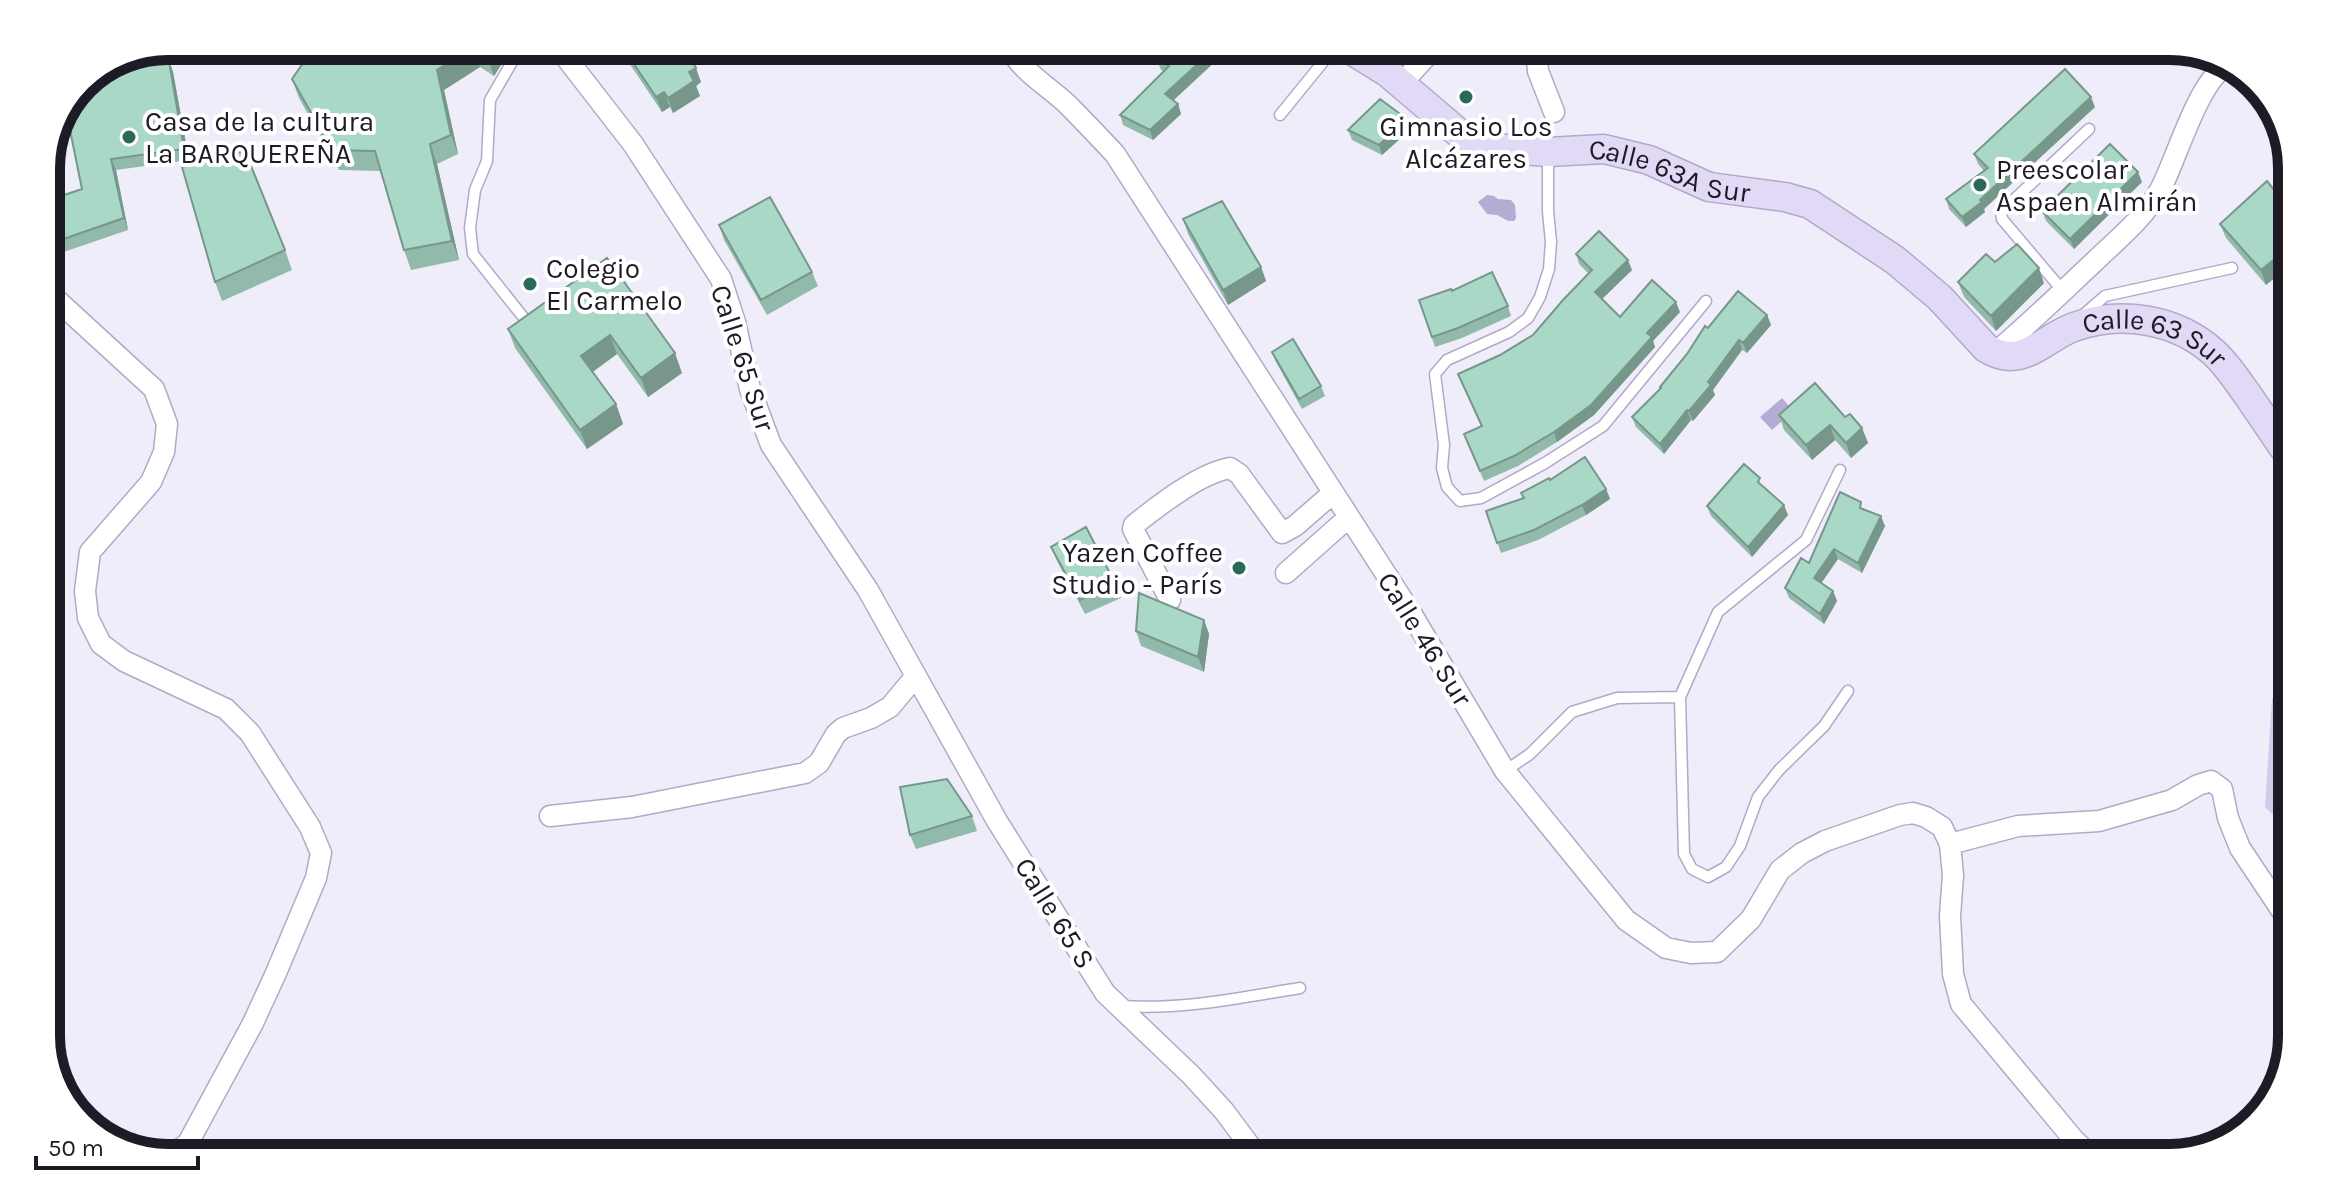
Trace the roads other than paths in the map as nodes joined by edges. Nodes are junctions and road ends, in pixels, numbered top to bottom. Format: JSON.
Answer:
{"nodes":[{"id":1,"x":514,"y":60,"type":"edge"},
{"id":2,"x":568,"y":60,"type":"edge"},
{"id":3,"x":1019,"y":60,"type":"edge"},
{"id":4,"x":1325,"y":60,"type":"edge"},
{"id":5,"x":1366,"y":60,"type":"edge"},
{"id":6,"x":1423,"y":60,"type":"edge"},
{"id":7,"x":1537,"y":60,"type":"edge"},
{"id":8,"x":2219,"y":71,"type":"edge"},
{"id":9,"x":1401,"y":84,"type":"junction"},
{"id":10,"x":1554,"y":112,"type":"dead end"},
{"id":11,"x":1280,"y":115,"type":"dead end"},
{"id":12,"x":2089,"y":129,"type":"dead end"},
{"id":13,"x":1548,"y":152,"type":"junction"},
{"id":14,"x":2232,"y":268,"type":"dead end"},
{"id":15,"x":2063,"y":291,"type":"junction"},
{"id":16,"x":1706,"y":301,"type":"dead end"},
{"id":17,"x":60,"y":303,"type":"edge"},
{"id":18,"x":527,"y":322,"type":"edge"},
{"id":19,"x":2073,"y":327,"type":"junction"},
{"id":20,"x":1986,"y":346,"type":"junction"},
{"id":21,"x":2278,"y":440,"type":"edge"},
{"id":22,"x":1840,"y":470,"type":"dead end"},
{"id":23,"x":1333,"y":493,"type":"junction"},
{"id":24,"x":1349,"y":517,"type":"junction"},
{"id":25,"x":1286,"y":573,"type":"dead end"},
{"id":26,"x":1170,"y":600,"type":"dead end"},
{"id":27,"x":893,"y":636,"type":"joint"},
{"id":28,"x":915,"y":677,"type":"junction"},
{"id":29,"x":1848,"y":691,"type":"dead end"},
{"id":30,"x":1680,"y":697,"type":"junction"},
{"id":31,"x":1505,"y":771,"type":"junction"},
{"id":32,"x":550,"y":816,"type":"dead end"},
{"id":33,"x":1946,"y":835,"type":"junction"},
{"id":34,"x":2278,"y":905,"type":"edge"},
{"id":35,"x":1300,"y":988,"type":"dead end"},
{"id":36,"x":1116,"y":1006,"type":"junction"},
{"id":37,"x":187,"y":1144,"type":"edge"},
{"id":38,"x":1249,"y":1144,"type":"edge"},
{"id":39,"x":2078,"y":1144,"type":"edge"}],
"edges":[{"from":1,"to":18,"type":"lane"},
{"from":2,"to":27,"type":"street","name":"Calle 65 Sur"},
{"from":3,"to":23,"type":"street","name":"Calle 46 Sur"},
{"from":4,"to":11,"type":"lane"},
{"from":5,"to":9,"type":"street","name":"Calle 63A Sur"},
{"from":6,"to":9,"type":"street"},
{"from":7,"to":10,"type":"street"},
{"from":8,"to":15,"type":"street"},
{"from":9,"to":13,"type":"street","name":"Calle 63A Sur"},
{"from":12,"to":15,"type":"lane"},
{"from":13,"to":16,"type":"lane"},
{"from":13,"to":20,"type":"street","name":"Calle 63A Sur"},
{"from":14,"to":19,"type":"lane"},
{"from":15,"to":20,"type":"street"},
{"from":17,"to":37,"type":"street"},
{"from":19,"to":20,"type":"street","name":"Calle 63 Sur"},
{"from":19,"to":21,"type":"street","name":"Calle 63 Sur"},
{"from":22,"to":30,"type":"lane"},
{"from":23,"to":24,"type":"street","name":"Calle 46 Sur"},
{"from":23,"to":26,"type":"street"},
{"from":24,"to":25,"type":"street"},
{"from":24,"to":31,"type":"street","name":"Calle 46 Sur"},
{"from":27,"to":28,"type":"street","name":"Calle 65 S"},
{"from":28,"to":32,"type":"street"},
{"from":28,"to":36,"type":"street","name":"Calle 65 S"},
{"from":29,"to":30,"type":"lane"},
{"from":30,"to":31,"type":"lane"},
{"from":31,"to":33,"type":"street","name":"Calle 46 Sur"},
{"from":33,"to":34,"type":"street"},
{"from":33,"to":39,"type":"street"},
{"from":35,"to":36,"type":"lane"},
{"from":36,"to":38,"type":"street","name":"Calle 65 S"}]}
